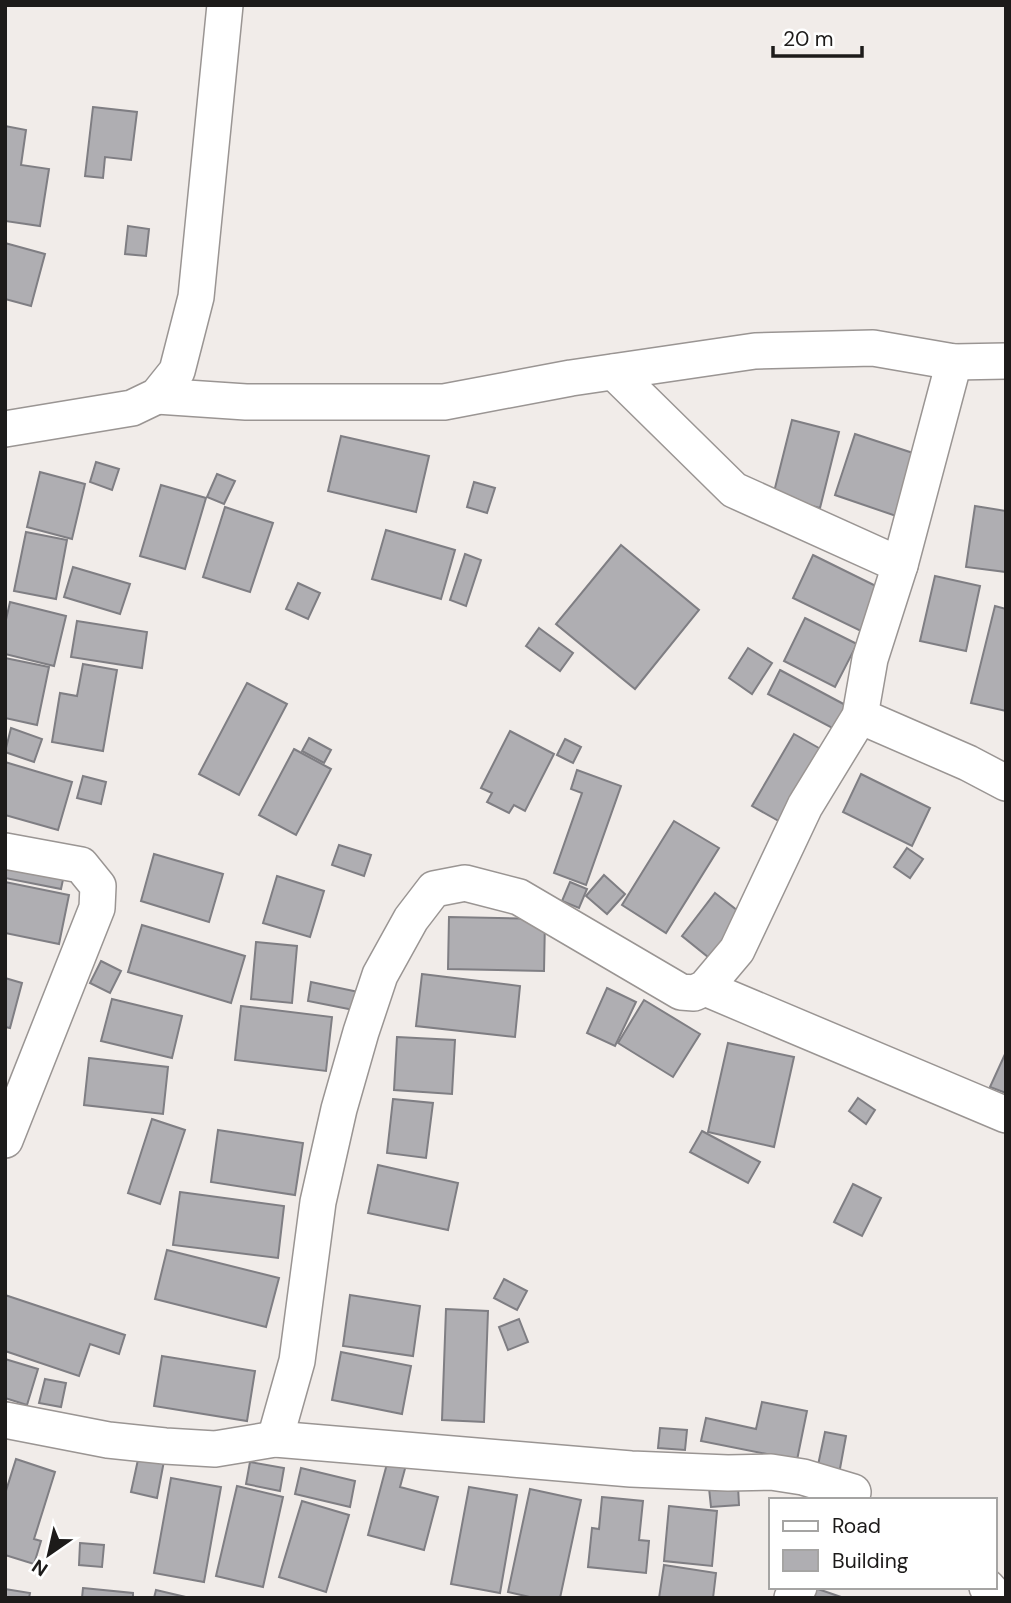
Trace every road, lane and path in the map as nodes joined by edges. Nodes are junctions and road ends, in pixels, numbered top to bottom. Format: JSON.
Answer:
{"nodes":[{"id":1,"x":225,"y":5,"type":"edge"},
{"id":2,"x":1006,"y":361,"type":"edge"},
{"id":3,"x":954,"y":362,"type":"junction"},
{"id":4,"x":614,"y":372,"type":"junction"},
{"id":5,"x":157,"y":396,"type":"junction"},
{"id":6,"x":5,"y":429,"type":"edge"},
{"id":7,"x":900,"y":565,"type":"junction"},
{"id":8,"x":860,"y":716,"type":"junction"},
{"id":9,"x":1006,"y":783,"type":"edge"},
{"id":10,"x":5,"y":851,"type":"edge"},
{"id":11,"x":705,"y":988,"type":"junction"},
{"id":12,"x":1006,"y":1115,"type":"edge"},
{"id":13,"x":5,"y":1140,"type":"edge"},
{"id":14,"x":5,"y":1420,"type":"edge"},
{"id":15,"x":275,"y":1439,"type":"junction"},
{"id":16,"x":859,"y":1497,"type":"edge"}],
"edges":[{"from":1,"to":5,"type":"street"},
{"from":2,"to":3,"type":"street"},
{"from":3,"to":4,"type":"street"},
{"from":3,"to":7,"type":"street"},
{"from":4,"to":5,"type":"street"},
{"from":4,"to":7,"type":"street"},
{"from":5,"to":6,"type":"street"},
{"from":7,"to":8,"type":"street"},
{"from":8,"to":9,"type":"street"},
{"from":8,"to":11,"type":"street"},
{"from":10,"to":13,"type":"street"},
{"from":11,"to":12,"type":"street"},
{"from":11,"to":15,"type":"street"},
{"from":14,"to":15,"type":"street"},
{"from":15,"to":16,"type":"street"}]}
